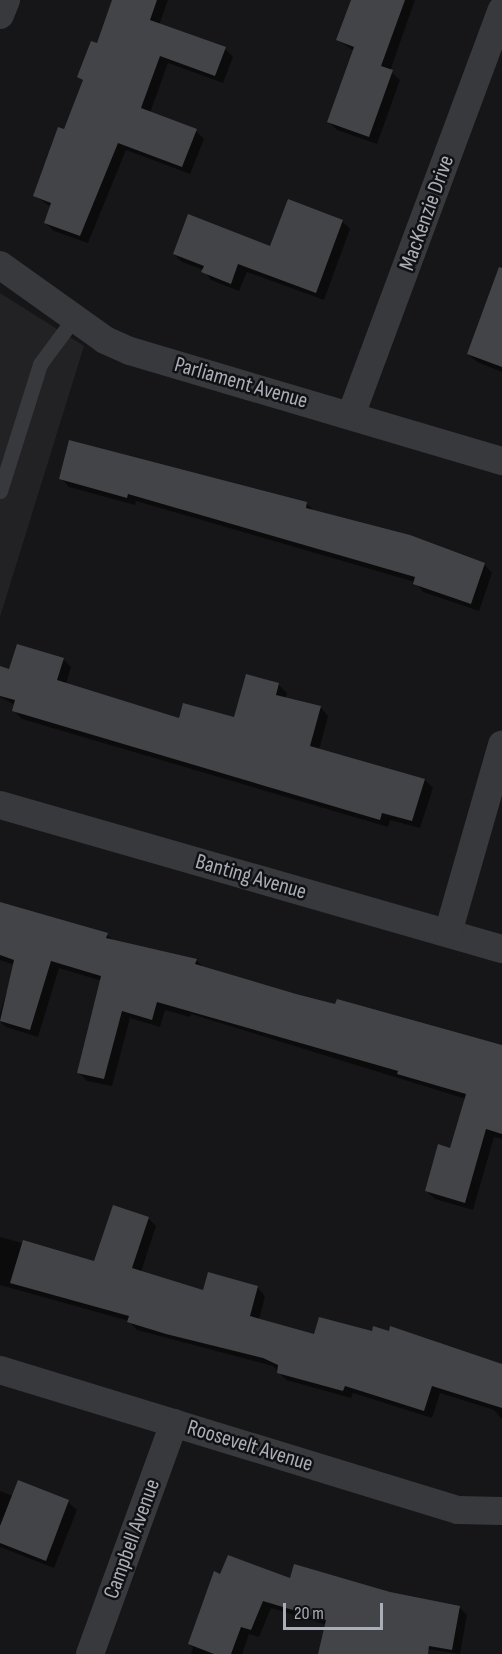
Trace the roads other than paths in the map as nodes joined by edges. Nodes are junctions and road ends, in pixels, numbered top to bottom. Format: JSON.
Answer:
{"nodes":[{"id":1,"x":6,"y":0,"type":"edge"},
{"id":2,"x":502,"y":10,"type":"edge"},
{"id":3,"x":0,"y":15,"type":"edge"},
{"id":4,"x":0,"y":265,"type":"edge"},
{"id":5,"x":74,"y":318,"type":"junction"},
{"id":6,"x":351,"y":416,"type":"junction"},
{"id":7,"x":502,"y":461,"type":"edge"},
{"id":8,"x":0,"y":491,"type":"edge"},
{"id":9,"x":502,"y":744,"type":"edge"},
{"id":10,"x":0,"y":805,"type":"edge"},
{"id":11,"x":448,"y":933,"type":"junction"},
{"id":12,"x":502,"y":949,"type":"edge"},
{"id":13,"x":0,"y":1370,"type":"edge"},
{"id":14,"x":174,"y":1423,"type":"junction"},
{"id":15,"x":502,"y":1510,"type":"edge"},
{"id":16,"x":90,"y":1654,"type":"edge"}],
"edges":[{"from":1,"to":3,"type":"street"},
{"from":2,"to":6,"type":"street","name":"MacKenzie Drive"},
{"from":4,"to":5,"type":"street","name":"Parliament Avenue"},
{"from":5,"to":6,"type":"street","name":"Parliament Avenue"},
{"from":5,"to":8,"type":"lane"},
{"from":6,"to":7,"type":"street","name":"Parliament Avenue"},
{"from":9,"to":11,"type":"street"},
{"from":10,"to":11,"type":"street","name":"Banting Avenue"},
{"from":11,"to":12,"type":"street","name":"Banting Avenue"},
{"from":13,"to":14,"type":"street","name":"Roosevelt Avenue"},
{"from":14,"to":15,"type":"street","name":"Roosevelt Avenue"},
{"from":14,"to":16,"type":"street","name":"Campbell Avenue"}]}
